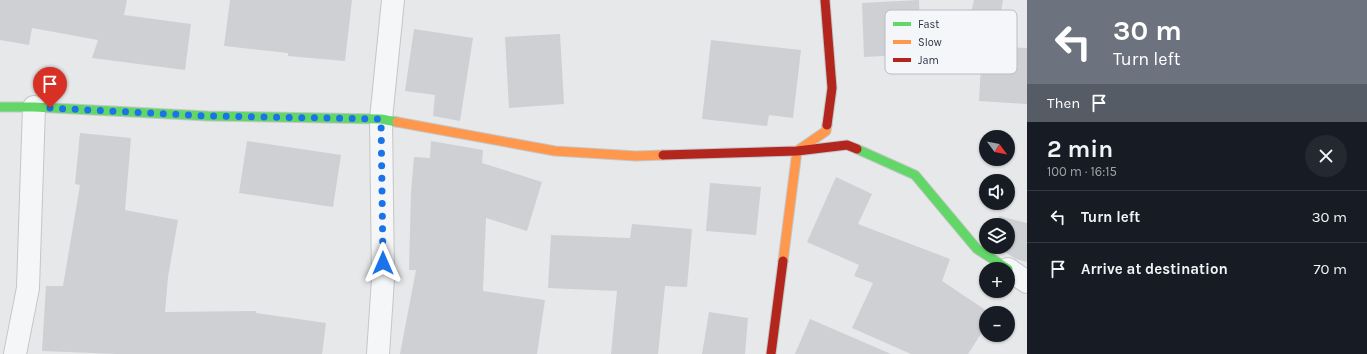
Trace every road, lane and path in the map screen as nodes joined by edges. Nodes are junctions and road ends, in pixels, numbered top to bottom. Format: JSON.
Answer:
{"nodes":[{"id":1,"x":393,"y":0,"type":"edge"},
{"id":2,"x":825,"y":0,"type":"edge"},
{"id":3,"x":0,"y":107,"type":"edge"},
{"id":4,"x":34,"y":107,"type":"junction"},
{"id":5,"x":381,"y":119,"type":"junction"},
{"id":6,"x":797,"y":151,"type":"junction"},
{"id":7,"x":997,"y":262,"type":"edge"},
{"id":8,"x":1015,"y":274,"type":"edge"},
{"id":9,"x":1027,"y":282,"type":"edge"},
{"id":10,"x":15,"y":354,"type":"edge"},
{"id":11,"x":378,"y":354,"type":"edge"},
{"id":12,"x":771,"y":354,"type":"edge"}],
"edges":[{"from":1,"to":5,"type":"street"},
{"from":2,"to":6,"type":"street"},
{"from":3,"to":4,"type":"street"},
{"from":4,"to":5,"type":"street"},
{"from":4,"to":10,"type":"street"},
{"from":5,"to":6,"type":"street"},
{"from":5,"to":11,"type":"street"},
{"from":6,"to":7,"type":"street"},
{"from":6,"to":12,"type":"street"},
{"from":8,"to":9,"type":"street"}]}
